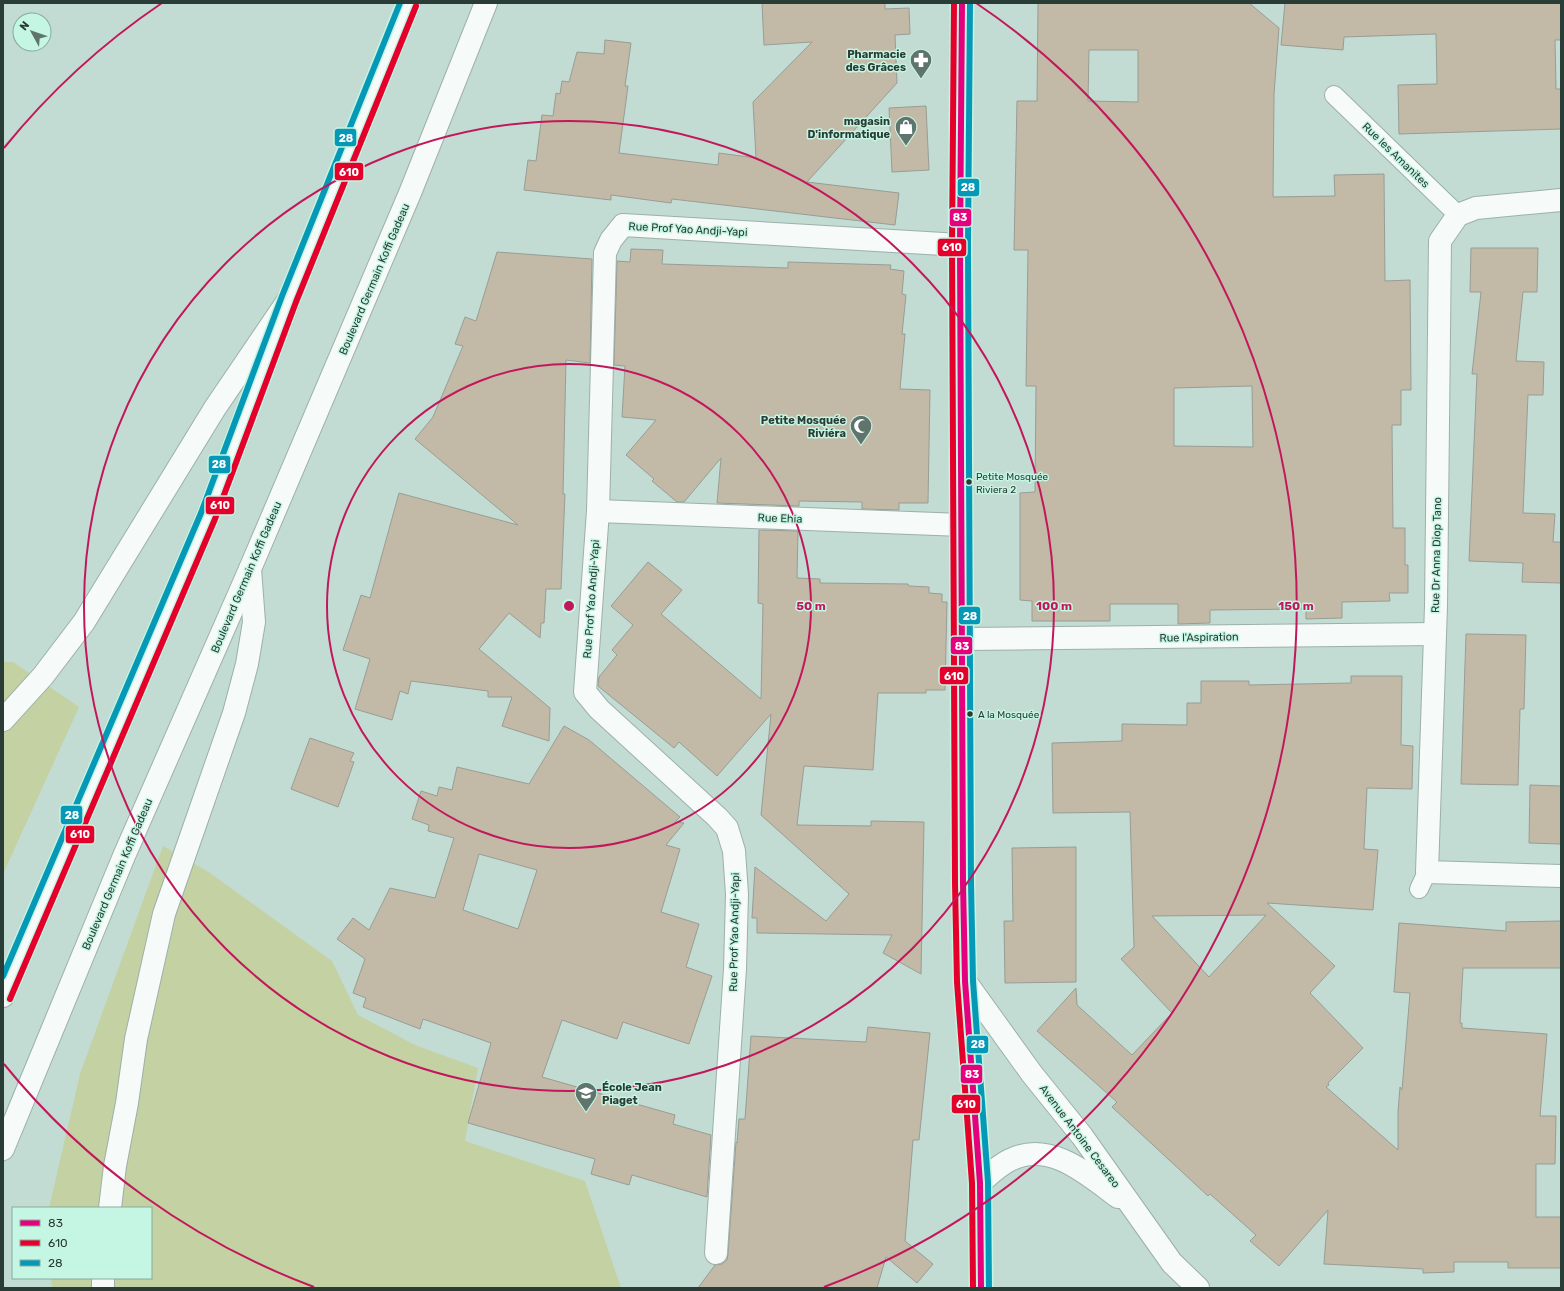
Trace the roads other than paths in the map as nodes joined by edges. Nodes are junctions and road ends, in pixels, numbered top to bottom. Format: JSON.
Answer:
{"nodes":[{"id":1,"x":409,"y":3,"type":"edge"},
{"id":2,"x":486,"y":3,"type":"edge"},
{"id":3,"x":962,"y":3,"type":"edge"},
{"id":4,"x":1334,"y":95,"type":"dead end"},
{"id":5,"x":1561,"y":200,"type":"edge"},
{"id":6,"x":1458,"y":215,"type":"junction"},
{"id":7,"x":960,"y":245,"type":"junction"},
{"id":8,"x":289,"y":299,"type":"junction"},
{"id":9,"x":598,"y":511,"type":"junction"},
{"id":10,"x":962,"y":525,"type":"junction"},
{"id":11,"x":250,"y":569,"type":"junction"},
{"id":12,"x":1435,"y":634,"type":"junction"},
{"id":13,"x":963,"y":639,"type":"junction"},
{"id":14,"x":3,"y":720,"type":"edge"},
{"id":15,"x":1561,"y":876,"type":"edge"},
{"id":16,"x":965,"y":981,"type":"junction"},
{"id":17,"x":3,"y":996,"type":"edge"},
{"id":18,"x":3,"y":1149,"type":"edge"},
{"id":19,"x":980,"y":1183,"type":"junction"},
{"id":20,"x":110,"y":1207,"type":"edge"},
{"id":21,"x":1134,"y":1208,"type":"junction"},
{"id":22,"x":716,"y":1252,"type":"dead end"},
{"id":23,"x":981,"y":1288,"type":"edge"},
{"id":24,"x":1198,"y":1288,"type":"edge"}],
"edges":[{"from":1,"to":8,"type":"main road"},
{"from":2,"to":11,"type":"main road","name":"Boulevard Germain Koffi Gadeau"},
{"from":3,"to":7,"type":"main road"},
{"from":4,"to":6,"type":"lane","name":"Rue les Amanites"},
{"from":5,"to":6,"type":"main road"},
{"from":6,"to":12,"type":"main road","name":"Rue Dr Anna Diop Tano"},
{"from":7,"to":9,"type":"main road","name":"Rue Prof Yao Andji-Yapi"},
{"from":7,"to":10,"type":"main road"},
{"from":8,"to":14,"type":"main road"},
{"from":8,"to":17,"type":"main road"},
{"from":9,"to":10,"type":"main road","name":"Rue Ehia"},
{"from":9,"to":22,"type":"main road","name":"Rue Prof Yao Andji-Yapi"},
{"from":10,"to":13,"type":"main road"},
{"from":11,"to":18,"type":"main road","name":"Boulevard Germain Koffi Gadeau"},
{"from":11,"to":20,"type":"main road"},
{"from":12,"to":13,"type":"main road","name":"Rue l'Aspiration"},
{"from":12,"to":15,"type":"main road","name":"Rue Dr Anna Diop Tano"},
{"from":13,"to":16,"type":"main road"},
{"from":16,"to":19,"type":"main road"},
{"from":16,"to":21,"type":"main road","name":"Avenue Antoine Cesareo"},
{"from":19,"to":21,"type":"main road"},
{"from":19,"to":23,"type":"main road"},
{"from":21,"to":24,"type":"main road","name":"Avenue Antoine Cesareo"}]}
